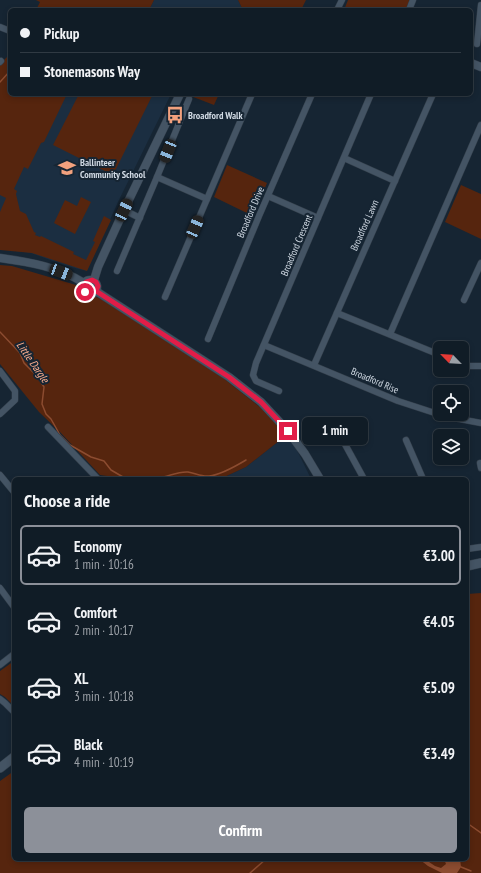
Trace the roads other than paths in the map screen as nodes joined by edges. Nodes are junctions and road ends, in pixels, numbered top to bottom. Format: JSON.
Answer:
{"nodes":[{"id":1,"x":342,"y":0,"type":"edge"},
{"id":2,"x":481,"y":5,"type":"edge"},
{"id":3,"x":338,"y":8,"type":"dead end"},
{"id":4,"x":480,"y":15,"type":"edge"},
{"id":5,"x":477,"y":44,"type":"dead end"},
{"id":6,"x":179,"y":96,"type":"edge"},
{"id":7,"x":251,"y":96,"type":"edge"},
{"id":8,"x":311,"y":96,"type":"edge"},
{"id":9,"x":370,"y":96,"type":"edge"},
{"id":10,"x":432,"y":96,"type":"edge"},
{"id":11,"x":189,"y":99,"type":"dead end"},
{"id":12,"x":481,"y":125,"type":"edge"},
{"id":13,"x":344,"y":158,"type":"junction"},
{"id":14,"x":157,"y":177,"type":"junction"},
{"id":15,"x":395,"y":181,"type":"junction"},
{"id":16,"x":268,"y":196,"type":"junction"},
{"id":17,"x":207,"y":199,"type":"junction"},
{"id":18,"x":124,"y":210,"type":"junction"},
{"id":19,"x":140,"y":218,"type":"junction"},
{"id":20,"x":318,"y":218,"type":"junction"},
{"id":21,"x":0,"y":258,"type":"edge"},
{"id":22,"x":481,"y":263,"type":"edge"},
{"id":23,"x":116,"y":271,"type":"dead end"},
{"id":24,"x":94,"y":280,"type":"junction"},
{"id":25,"x":84,"y":283,"type":"junction"},
{"id":26,"x":96,"y":291,"type":"junction"},
{"id":27,"x":165,"y":297,"type":"dead end"},
{"id":28,"x":464,"y":300,"type":"dead end"},
{"id":29,"x":336,"y":313,"type":"junction"},
{"id":30,"x":390,"y":334,"type":"junction"},
{"id":31,"x":208,"y":339,"type":"dead end"},
{"id":32,"x":264,"y":345,"type":"junction"},
{"id":33,"x":433,"y":352,"type":"edge"},
{"id":34,"x":314,"y":365,"type":"junction"},
{"id":35,"x":469,"y":366,"type":"edge"},
{"id":36,"x":481,"y":366,"type":"edge"},
{"id":37,"x":0,"y":371,"type":"edge"},
{"id":38,"x":280,"y":391,"type":"dead end"},
{"id":39,"x":0,"y":414,"type":"edge"},
{"id":40,"x":481,"y":423,"type":"edge"},
{"id":41,"x":48,"y":426,"type":"dead end"},
{"id":42,"x":335,"y":426,"type":"dead end"},
{"id":43,"x":406,"y":440,"type":"dead end"},
{"id":44,"x":0,"y":475,"type":"edge"},
{"id":45,"x":96,"y":477,"type":"edge"},
{"id":46,"x":319,"y":477,"type":"edge"},
{"id":47,"x":363,"y":477,"type":"edge"},
{"id":48,"x":422,"y":477,"type":"edge"},
{"id":49,"x":12,"y":490,"type":"edge"},
{"id":50,"x":481,"y":547,"type":"edge"},
{"id":51,"x":469,"y":549,"type":"edge"},
{"id":52,"x":481,"y":563,"type":"edge"},
{"id":53,"x":469,"y":566,"type":"edge"},
{"id":54,"x":0,"y":588,"type":"edge"},
{"id":55,"x":12,"y":604,"type":"edge"},
{"id":56,"x":12,"y":657,"type":"edge"},
{"id":57,"x":0,"y":666,"type":"edge"},
{"id":58,"x":2,"y":703,"type":"edge"},
{"id":59,"x":12,"y":710,"type":"edge"},
{"id":60,"x":12,"y":759,"type":"edge"},
{"id":61,"x":0,"y":768,"type":"edge"}],
"edges":[{"from":1,"to":3,"type":"street"},
{"from":2,"to":4,"type":"street"},
{"from":4,"to":5,"type":"street"},
{"from":6,"to":18,"type":"street"},
{"from":7,"to":17,"type":"street"},
{"from":8,"to":16,"type":"street","name":"Broadford Drive"},
{"from":9,"to":13,"type":"street","name":"Broadford Crescent"},
{"from":10,"to":15,"type":"street","name":"Broadford Lawn"},
{"from":11,"to":14,"type":"street"},
{"from":12,"to":30,"type":"street"},
{"from":13,"to":15,"type":"street"},
{"from":13,"to":20,"type":"street","name":"Broadford Crescent"},
{"from":14,"to":17,"type":"street"},
{"from":14,"to":19,"type":"street"},
{"from":15,"to":29,"type":"street","name":"Broadford Lawn"},
{"from":16,"to":20,"type":"street"},
{"from":16,"to":31,"type":"street","name":"Broadford Drive"},
{"from":17,"to":27,"type":"street"},
{"from":18,"to":19,"type":"street"},
{"from":18,"to":24,"type":"street"},
{"from":19,"to":23,"type":"street"},
{"from":20,"to":32,"type":"street","name":"Broadford Crescent"},
{"from":21,"to":25,"type":"street"},
{"from":22,"to":28,"type":"street"},
{"from":24,"to":25,"type":"street"},
{"from":24,"to":26,"type":"street"},
{"from":25,"to":26,"type":"street"},
{"from":26,"to":46,"type":"street"},
{"from":29,"to":30,"type":"street"},
{"from":29,"to":34,"type":"street","name":"Broadford Lawn"},
{"from":30,"to":33,"type":"street"},
{"from":32,"to":34,"type":"street","name":"Broadford Rise"},
{"from":32,"to":38,"type":"street","name":"Broadford Crescent"},
{"from":34,"to":40,"type":"street","name":"Broadford Rise"},
{"from":35,"to":36,"type":"street"},
{"from":37,"to":39,"type":"street"},
{"from":41,"to":45,"type":"street"},
{"from":42,"to":47,"type":"street"},
{"from":43,"to":48,"type":"street"},
{"from":44,"to":49,"type":"street"},
{"from":50,"to":51,"type":"street"},
{"from":52,"to":53,"type":"main road"},
{"from":54,"to":55,"type":"street"},
{"from":56,"to":57,"type":"street"},
{"from":58,"to":59,"type":"street"},
{"from":60,"to":61,"type":"main road"}]}
